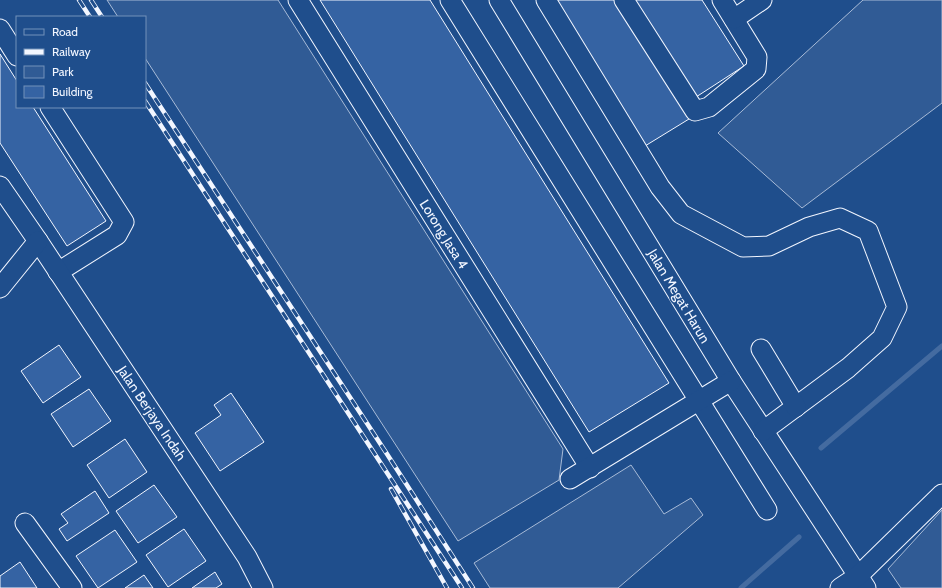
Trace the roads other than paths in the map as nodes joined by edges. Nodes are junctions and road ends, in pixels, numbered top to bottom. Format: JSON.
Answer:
{"nodes":[{"id":1,"x":298,"y":0,"type":"edge"},
{"id":2,"x":450,"y":0,"type":"edge"},
{"id":3,"x":499,"y":0,"type":"edge"},
{"id":4,"x":546,"y":0,"type":"edge"},
{"id":5,"x":624,"y":0,"type":"edge"},
{"id":6,"x":722,"y":0,"type":"edge"},
{"id":7,"x":762,"y":0,"type":"edge"},
{"id":8,"x":734,"y":19,"type":"junction"},
{"id":9,"x":0,"y":29,"type":"edge"},
{"id":10,"x":16,"y":54,"type":"edge"},
{"id":11,"x":51,"y":108,"type":"edge"},
{"id":12,"x":0,"y":186,"type":"edge"},
{"id":13,"x":38,"y":241,"type":"junction"},
{"id":14,"x":58,"y":272,"type":"junction"},
{"id":15,"x":0,"y":288,"type":"edge"},
{"id":16,"x":761,"y":349,"type":"dead end"},
{"id":17,"x":731,"y":381,"type":"junction"},
{"id":18,"x":699,"y":401,"type":"junction"},
{"id":19,"x":796,"y":407,"type":"junction"},
{"id":20,"x":763,"y":431,"type":"junction"},
{"id":21,"x":590,"y":468,"type":"junction"},
{"id":22,"x":570,"y":480,"type":"dead end"},
{"id":23,"x":942,"y":494,"type":"edge"},
{"id":24,"x":767,"y":510,"type":"dead end"},
{"id":25,"x":25,"y":523,"type":"dead end"},
{"id":26,"x":862,"y":582,"type":"edge"},
{"id":27,"x":72,"y":588,"type":"edge"},
{"id":28,"x":263,"y":588,"type":"edge"},
{"id":29,"x":840,"y":588,"type":"edge"}],
"edges":[{"from":1,"to":21,"type":"street","name":"Lorong Jasa 4"},
{"from":2,"to":18,"type":"street"},
{"from":3,"to":17,"type":"street","name":"Jalan Megat Harun"},
{"from":4,"to":19,"type":"street"},
{"from":5,"to":8,"type":"street"},
{"from":6,"to":8,"type":"street"},
{"from":7,"to":8,"type":"street"},
{"from":9,"to":10,"type":"street"},
{"from":11,"to":14,"type":"street"},
{"from":12,"to":13,"type":"street","name":"Jalan Berjaya Indah"},
{"from":13,"to":14,"type":"street","name":"Jalan Berjaya Indah"},
{"from":13,"to":15,"type":"street"},
{"from":14,"to":28,"type":"street","name":"Jalan Berjaya Indah"},
{"from":16,"to":19,"type":"street"},
{"from":17,"to":18,"type":"street"},
{"from":17,"to":20,"type":"street","name":"Jalan Megat Harun"},
{"from":18,"to":21,"type":"street"},
{"from":18,"to":24,"type":"street"},
{"from":19,"to":20,"type":"street"},
{"from":20,"to":26,"type":"street","name":"Jalan Megat Harun"},
{"from":21,"to":22,"type":"street"},
{"from":23,"to":26,"type":"street"},
{"from":25,"to":27,"type":"street"},
{"from":26,"to":29,"type":"street"}]}
